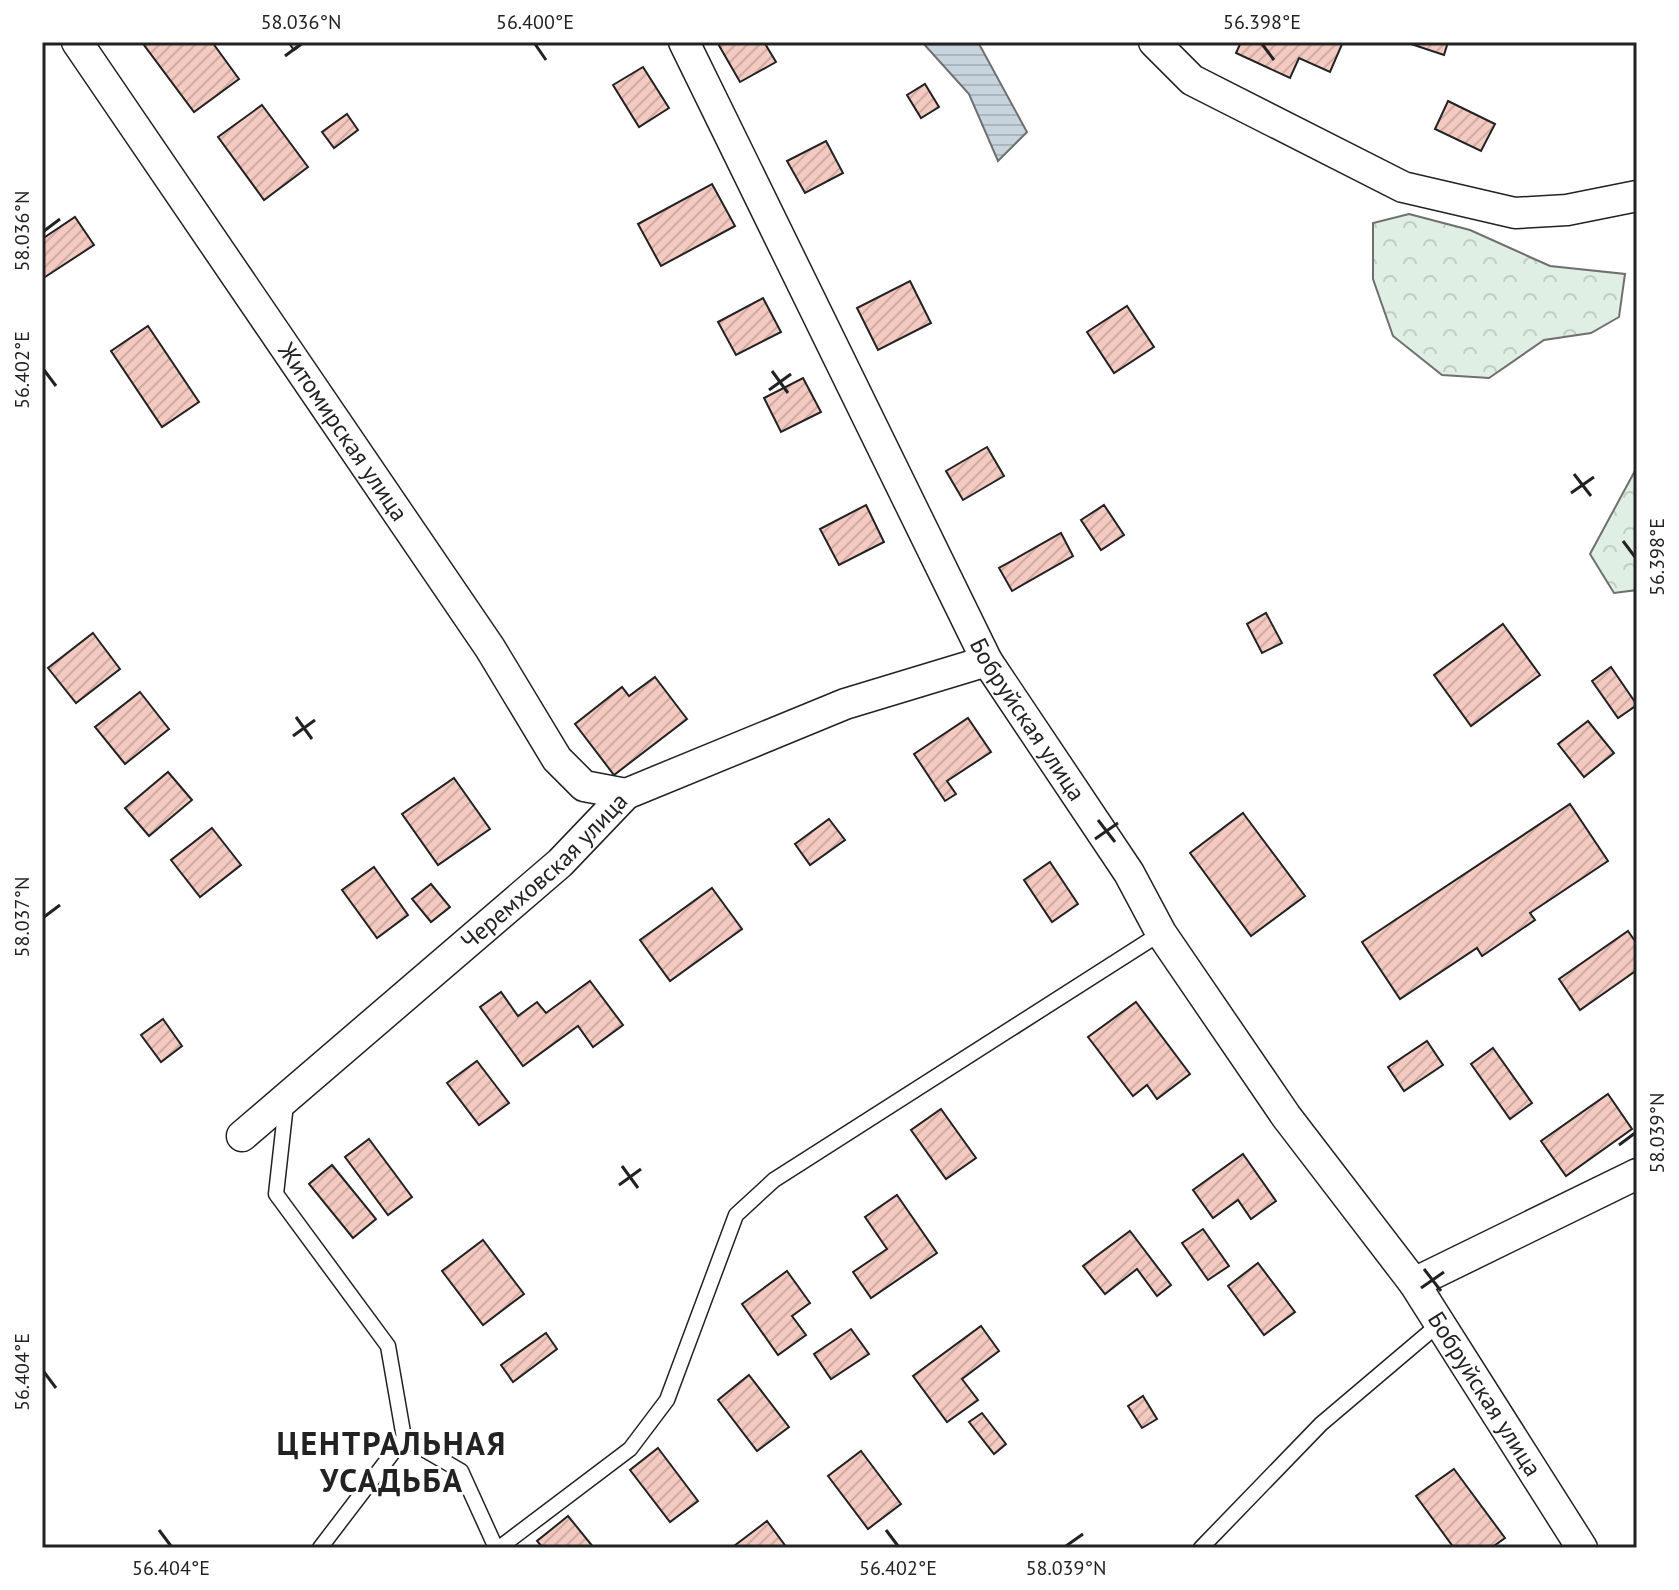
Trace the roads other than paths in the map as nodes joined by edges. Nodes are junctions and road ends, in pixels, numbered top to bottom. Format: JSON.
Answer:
{"nodes":[{"id":1,"x":77,"y":42,"type":"edge"},
{"id":2,"x":684,"y":42,"type":"edge"},
{"id":3,"x":1154,"y":42,"type":"edge"},
{"id":4,"x":1637,"y":196,"type":"edge"},
{"id":5,"x":987,"y":661,"type":"junction"},
{"id":6,"x":626,"y":794,"type":"junction"},
{"id":7,"x":1161,"y":933,"type":"junction"},
{"id":8,"x":286,"y":1100,"type":"junction"},
{"id":9,"x":242,"y":1136,"type":"dead end"},
{"id":10,"x":1637,"y":1174,"type":"edge"},
{"id":11,"x":1414,"y":1283,"type":"junction"},
{"id":12,"x":1439,"y":1324,"type":"junction"},
{"id":13,"x":404,"y":1438,"type":"junction"},
{"id":14,"x":320,"y":1548,"type":"edge"},
{"id":15,"x":498,"y":1548,"type":"edge"},
{"id":16,"x":1201,"y":1548,"type":"edge"},
{"id":17,"x":1582,"y":1548,"type":"edge"}],
"edges":[{"from":1,"to":6,"type":"street","name":"Житомирская улица"},
{"from":2,"to":5,"type":"street","name":"Бобруйская улица"},
{"from":3,"to":4,"type":"street"},
{"from":5,"to":6,"type":"street","name":"Черемховская улица"},
{"from":5,"to":7,"type":"street","name":"Бобруйская улица"},
{"from":6,"to":8,"type":"street","name":"Черемховская улица"},
{"from":7,"to":11,"type":"street","name":"Бобруйская улица"},
{"from":7,"to":15,"type":"lane"},
{"from":8,"to":9,"type":"street","name":"Черемховская улица"},
{"from":8,"to":13,"type":"lane"},
{"from":10,"to":11,"type":"street"},
{"from":11,"to":12,"type":"street","name":"Бобруйская улица"},
{"from":12,"to":16,"type":"lane"},
{"from":12,"to":17,"type":"street","name":"Бобруйская улица"},
{"from":13,"to":14,"type":"lane"},
{"from":13,"to":15,"type":"lane"}]}
